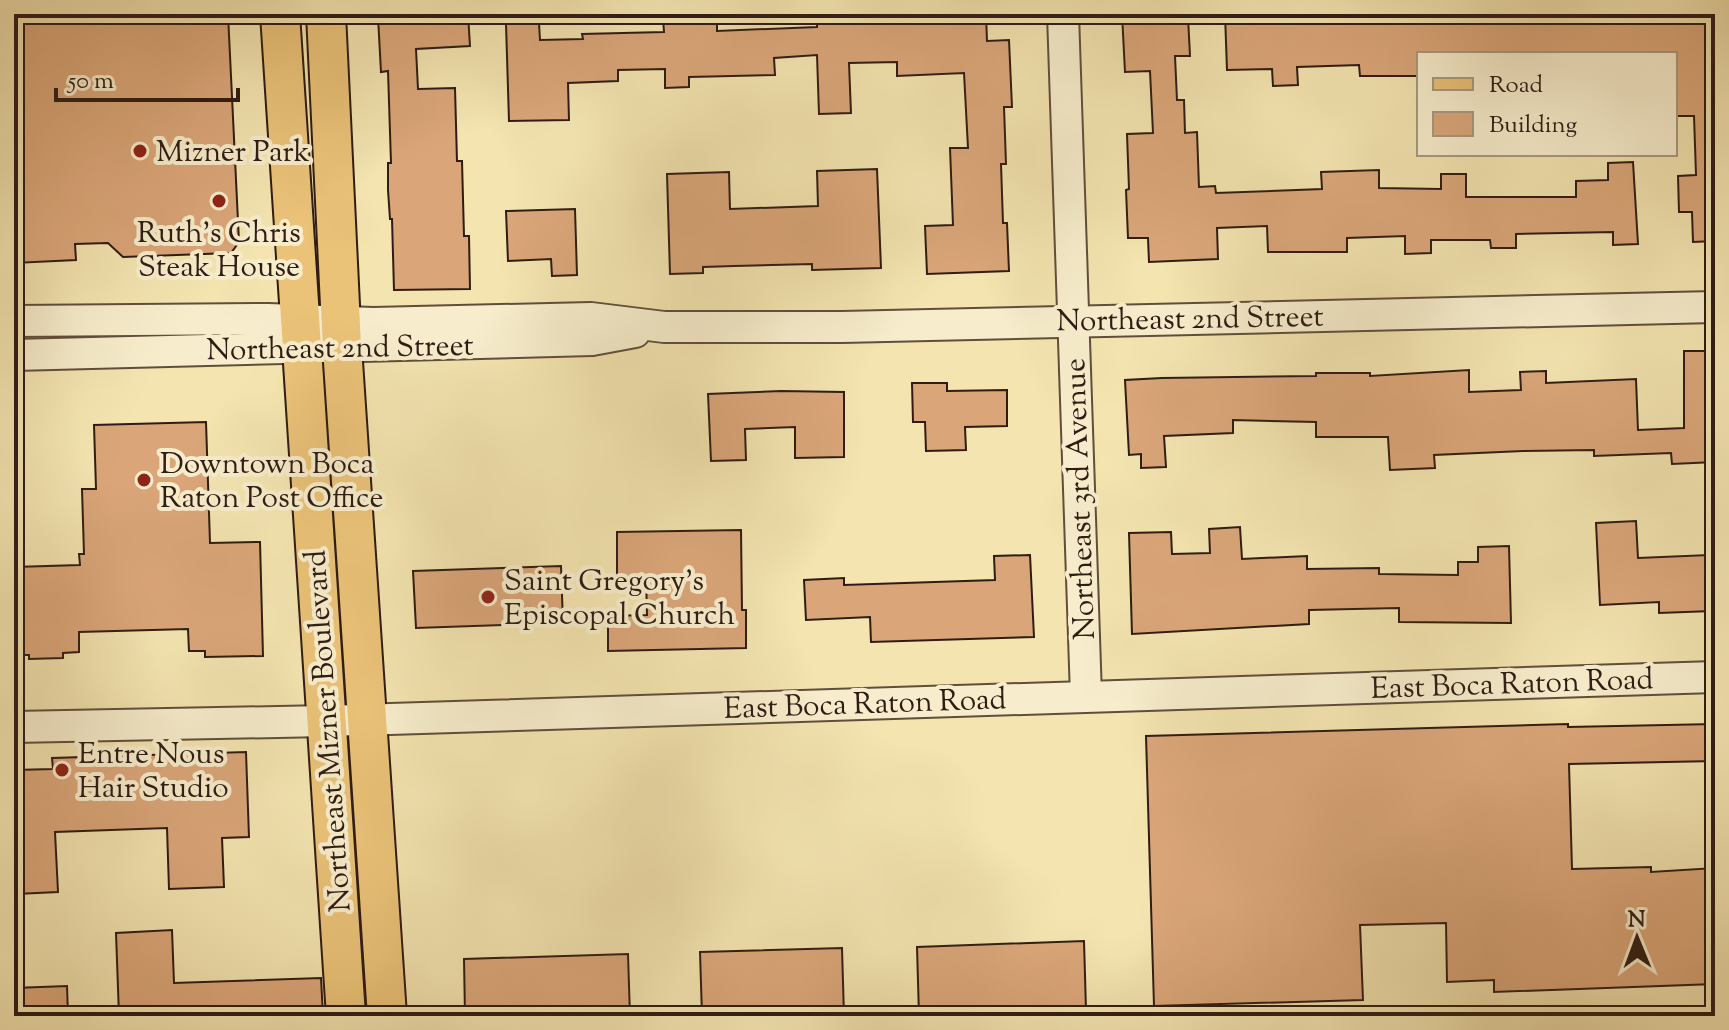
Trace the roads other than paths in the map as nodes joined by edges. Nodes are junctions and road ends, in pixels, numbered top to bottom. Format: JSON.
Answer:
{"nodes":[{"id":1,"x":280,"y":14,"type":"edge"},
{"id":2,"x":326,"y":14,"type":"edge"},
{"id":3,"x":1063,"y":14,"type":"edge"},
{"id":4,"x":1715,"y":307,"type":"edge"},
{"id":5,"x":1072,"y":320,"type":"junction"},
{"id":6,"x":14,"y":321,"type":"edge"},
{"id":7,"x":302,"y":334,"type":"junction"},
{"id":8,"x":342,"y":334,"type":"junction"},
{"id":9,"x":14,"y":355,"type":"edge"},
{"id":10,"x":1715,"y":677,"type":"edge"},
{"id":11,"x":1086,"y":696,"type":"junction"},
{"id":12,"x":366,"y":719,"type":"junction"},
{"id":13,"x":326,"y":721,"type":"junction"},
{"id":14,"x":14,"y":727,"type":"edge"},
{"id":15,"x":346,"y":1016,"type":"edge"},
{"id":16,"x":387,"y":1016,"type":"edge"}],
"edges":[{"from":1,"to":7,"type":"main road","name":"Northeast Mizner Boulevard"},
{"from":2,"to":8,"type":"main road","name":"Northeast Mizner Boulevard"},
{"from":3,"to":5,"type":"street","name":"Northeast 3rd Avenue"},
{"from":4,"to":5,"type":"street","name":"Northeast 2nd Street"},
{"from":5,"to":8,"type":"street","name":"Northeast 2nd Street"},
{"from":5,"to":11,"type":"street","name":"Northeast 3rd Avenue"},
{"from":6,"to":7,"type":"street","name":"Northeast 2nd Street"},
{"from":7,"to":8,"type":"street","name":"Northeast 2nd Street"},
{"from":7,"to":9,"type":"street","name":"Northeast 2nd Street"},
{"from":7,"to":13,"type":"main road","name":"Northeast Mizner Boulevard"},
{"from":8,"to":12,"type":"main road","name":"Northeast Mizner Boulevard"},
{"from":10,"to":11,"type":"street","name":"East Boca Raton Road"},
{"from":11,"to":12,"type":"street","name":"East Boca Raton Road"},
{"from":12,"to":13,"type":"street","name":"East Boca Raton Road"},
{"from":12,"to":16,"type":"main road","name":"Northeast Mizner Boulevard"},
{"from":13,"to":14,"type":"street","name":"East Boca Raton Road"},
{"from":13,"to":15,"type":"main road","name":"Northeast Mizner Boulevard"}]}
